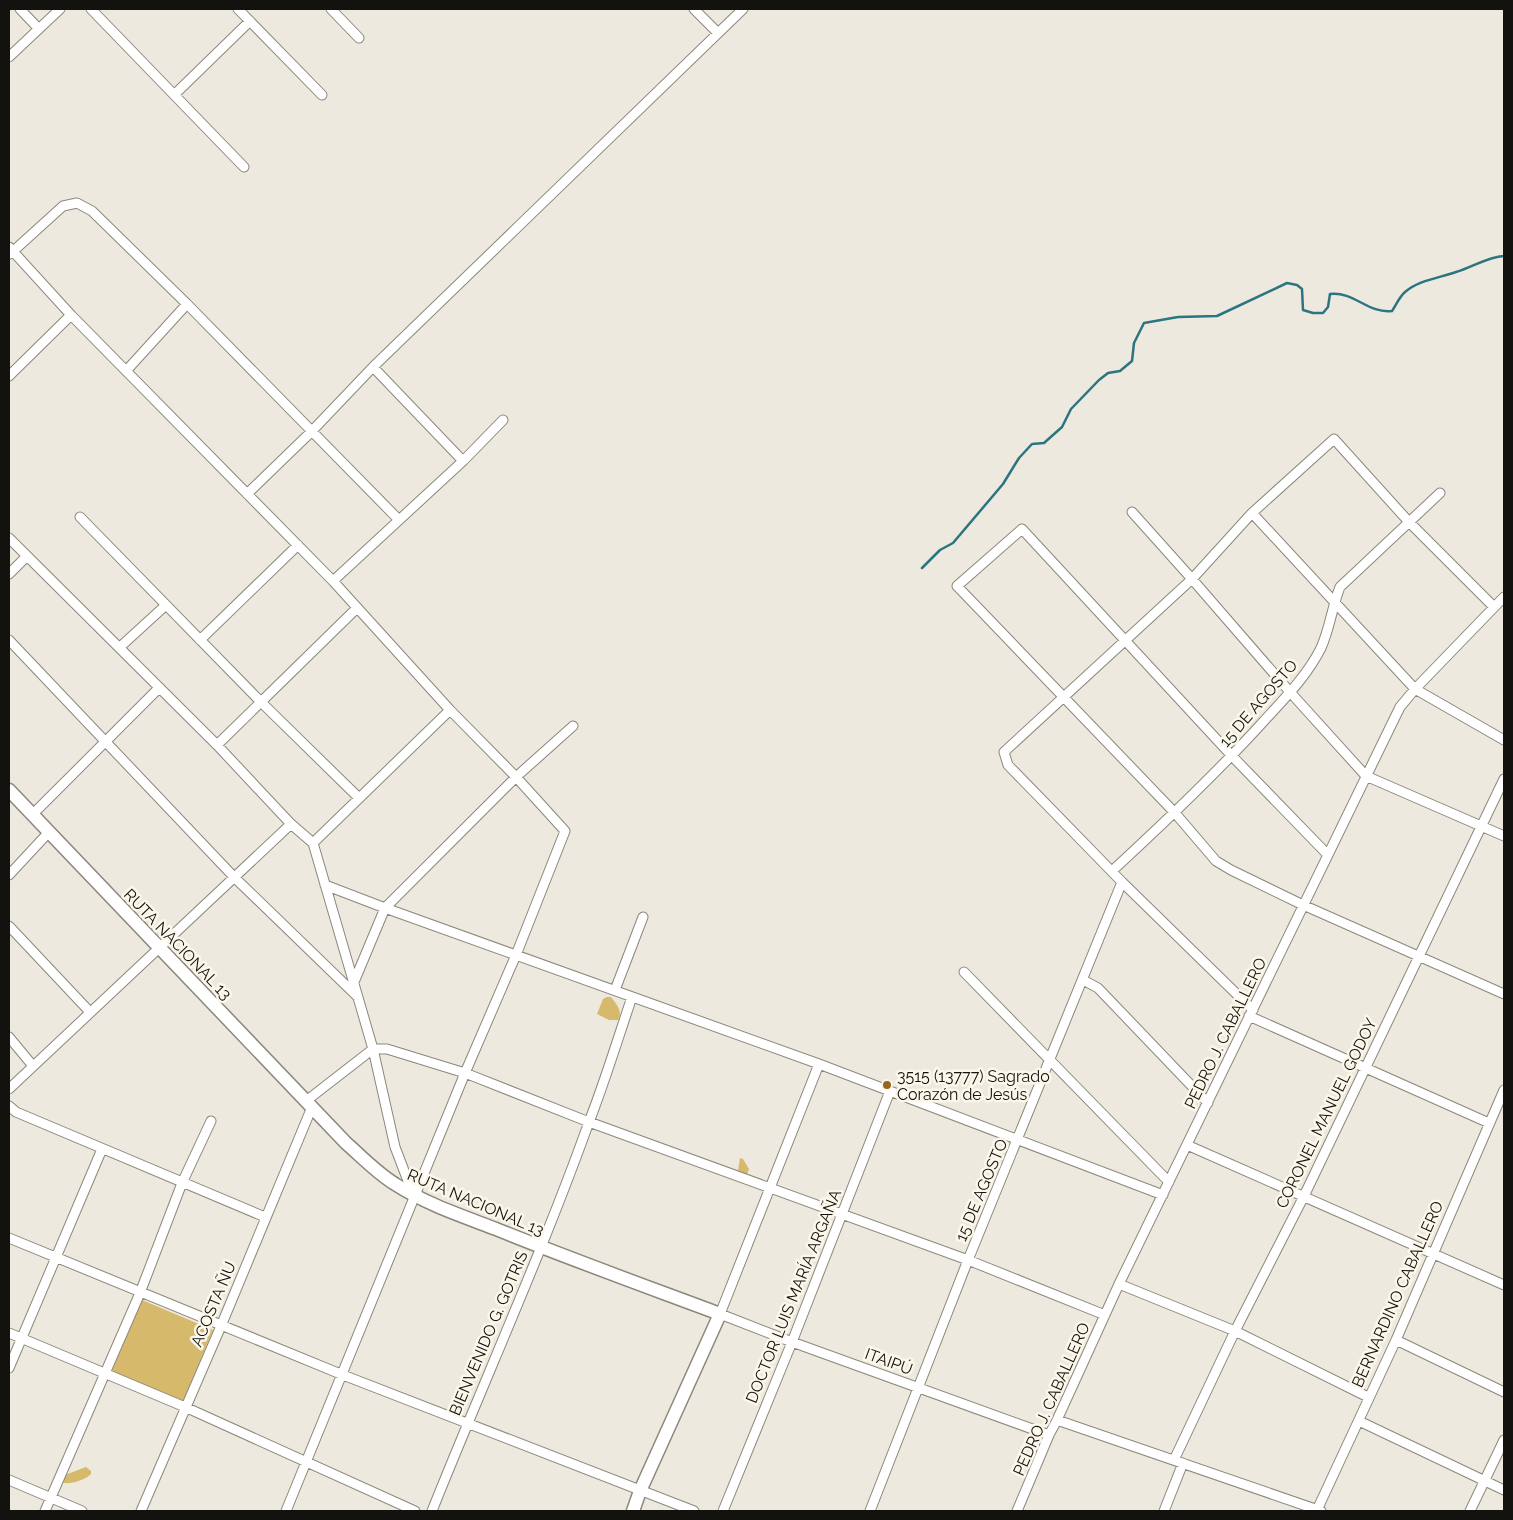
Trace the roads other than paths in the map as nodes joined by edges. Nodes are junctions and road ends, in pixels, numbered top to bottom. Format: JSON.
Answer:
{"nodes":[{"id":1,"x":20,"y":9,"type":"edge"},
{"id":2,"x":60,"y":9,"type":"edge"},
{"id":3,"x":90,"y":9,"type":"edge"},
{"id":4,"x":238,"y":9,"type":"edge"},
{"id":5,"x":330,"y":9,"type":"edge"},
{"id":6,"x":694,"y":9,"type":"edge"},
{"id":7,"x":742,"y":9,"type":"edge"},
{"id":8,"x":250,"y":21,"type":"junction"},
{"id":9,"x":39,"y":29,"type":"junction"},
{"id":10,"x":718,"y":33,"type":"junction"},
{"id":11,"x":359,"y":38,"type":"dead end"},
{"id":12,"x":9,"y":57,"type":"edge"},
{"id":13,"x":174,"y":95,"type":"junction"},
{"id":14,"x":322,"y":95,"type":"dead end"},
{"id":15,"x":244,"y":167,"type":"dead end"},
{"id":16,"x":10,"y":252,"type":"edge"},
{"id":17,"x":187,"y":304,"type":"junction"},
{"id":18,"x":71,"y":315,"type":"junction"},
{"id":19,"x":373,"y":366,"type":"junction"},
{"id":20,"x":126,"y":371,"type":"junction"},
{"id":21,"x":9,"y":376,"type":"edge"},
{"id":22,"x":503,"y":420,"type":"dead end"},
{"id":23,"x":311,"y":432,"type":"junction"},
{"id":24,"x":463,"y":461,"type":"junction"},
{"id":25,"x":1440,"y":493,"type":"dead end"},
{"id":26,"x":247,"y":494,"type":"junction"},
{"id":27,"x":1132,"y":512,"type":"dead end"},
{"id":28,"x":1252,"y":513,"type":"junction"},
{"id":29,"x":80,"y":517,"type":"dead end"},
{"id":30,"x":399,"y":520,"type":"junction"},
{"id":31,"x":1409,"y":522,"type":"junction"},
{"id":32,"x":9,"y":538,"type":"edge"},
{"id":33,"x":298,"y":545,"type":"junction"},
{"id":34,"x":27,"y":556,"type":"junction"},
{"id":35,"x":9,"y":574,"type":"edge"},
{"id":36,"x":1192,"y":578,"type":"junction"},
{"id":37,"x":333,"y":581,"type":"junction"},
{"id":38,"x":1504,"y":596,"type":"edge"},
{"id":39,"x":1334,"y":602,"type":"junction"},
{"id":40,"x":166,"y":605,"type":"junction"},
{"id":41,"x":1494,"y":607,"type":"junction"},
{"id":42,"x":357,"y":608,"type":"junction"},
{"id":43,"x":9,"y":640,"type":"edge"},
{"id":44,"x":200,"y":640,"type":"junction"},
{"id":45,"x":1125,"y":640,"type":"junction"},
{"id":46,"x":120,"y":647,"type":"junction"},
{"id":47,"x":159,"y":688,"type":"junction"},
{"id":48,"x":1415,"y":688,"type":"junction"},
{"id":49,"x":1290,"y":692,"type":"junction"},
{"id":50,"x":1064,"y":697,"type":"junction"},
{"id":51,"x":261,"y":702,"type":"junction"},
{"id":52,"x":450,"y":710,"type":"junction"},
{"id":53,"x":573,"y":726,"type":"dead end"},
{"id":54,"x":105,"y":740,"type":"junction"},
{"id":55,"x":1504,"y":740,"type":"edge"},
{"id":56,"x":217,"y":745,"type":"junction"},
{"id":57,"x":1232,"y":756,"type":"junction"},
{"id":58,"x":1366,"y":776,"type":"junction"},
{"id":59,"x":516,"y":777,"type":"junction"},
{"id":60,"x":1504,"y":779,"type":"edge"},
{"id":61,"x":9,"y":790,"type":"edge"},
{"id":62,"x":360,"y":798,"type":"junction"},
{"id":63,"x":1175,"y":812,"type":"junction"},
{"id":64,"x":32,"y":815,"type":"junction"},
{"id":65,"x":291,"y":824,"type":"junction"},
{"id":66,"x":1481,"y":826,"type":"junction"},
{"id":67,"x":49,"y":832,"type":"junction"},
{"id":68,"x":1504,"y":836,"type":"edge"},
{"id":69,"x":313,"y":843,"type":"junction"},
{"id":70,"x":1328,"y":854,"type":"junction"},
{"id":71,"x":1112,"y":871,"type":"junction"},
{"id":72,"x":9,"y":875,"type":"edge"},
{"id":73,"x":234,"y":877,"type":"junction"},
{"id":74,"x":1122,"y":882,"type":"junction"},
{"id":75,"x":325,"y":885,"type":"junction"},
{"id":76,"x":1303,"y":905,"type":"junction"},
{"id":77,"x":385,"y":908,"type":"junction"},
{"id":78,"x":643,"y":917,"type":"dead end"},
{"id":79,"x":9,"y":926,"type":"edge"},
{"id":80,"x":158,"y":948,"type":"junction"},
{"id":81,"x":516,"y":954,"type":"junction"},
{"id":82,"x":1419,"y":956,"type":"junction"},
{"id":83,"x":964,"y":972,"type":"dead end"},
{"id":84,"x":1083,"y":980,"type":"junction"},
{"id":85,"x":354,"y":982,"type":"junction"},
{"id":86,"x":615,"y":990,"type":"junction"},
{"id":87,"x":1504,"y":994,"type":"edge"},
{"id":88,"x":632,"y":996,"type":"junction"},
{"id":89,"x":359,"y":998,"type":"junction"},
{"id":90,"x":90,"y":1012,"type":"junction"},
{"id":91,"x":1251,"y":1013,"type":"junction"},
{"id":92,"x":9,"y":1037,"type":"edge"},
{"id":93,"x":373,"y":1049,"type":"junction"},
{"id":94,"x":1050,"y":1060,"type":"junction"},
{"id":95,"x":819,"y":1064,"type":"junction"},
{"id":96,"x":33,"y":1066,"type":"junction"},
{"id":97,"x":1365,"y":1068,"type":"junction"},
{"id":98,"x":465,"y":1073,"type":"junction"},
{"id":99,"x":9,"y":1089,"type":"edge"},
{"id":100,"x":1504,"y":1090,"type":"edge"},
{"id":101,"x":890,"y":1091,"type":"junction"},
{"id":102,"x":1208,"y":1103,"type":"junction"},
{"id":103,"x":309,"y":1104,"type":"junction"},
{"id":104,"x":9,"y":1106,"type":"edge"},
{"id":105,"x":211,"y":1121,"type":"dead end"},
{"id":106,"x":590,"y":1122,"type":"junction"},
{"id":107,"x":1489,"y":1123,"type":"junction"},
{"id":108,"x":1018,"y":1140,"type":"junction"},
{"id":109,"x":1187,"y":1146,"type":"junction"},
{"id":110,"x":102,"y":1149,"type":"junction"},
{"id":111,"x":1169,"y":1182,"type":"junction"},
{"id":112,"x":182,"y":1183,"type":"junction"},
{"id":113,"x":769,"y":1187,"type":"junction"},
{"id":114,"x":414,"y":1195,"type":"junction"},
{"id":115,"x":1163,"y":1195,"type":"junction"},
{"id":116,"x":1304,"y":1196,"type":"junction"},
{"id":117,"x":842,"y":1214,"type":"junction"},
{"id":118,"x":265,"y":1217,"type":"junction"},
{"id":119,"x":9,"y":1238,"type":"edge"},
{"id":120,"x":541,"y":1247,"type":"junction"},
{"id":121,"x":1432,"y":1253,"type":"junction"},
{"id":122,"x":55,"y":1258,"type":"junction"},
{"id":123,"x":968,"y":1260,"type":"junction"},
{"id":124,"x":1119,"y":1284,"type":"junction"},
{"id":125,"x":1504,"y":1285,"type":"edge"},
{"id":126,"x":140,"y":1293,"type":"junction"},
{"id":127,"x":720,"y":1314,"type":"junction"},
{"id":128,"x":1105,"y":1315,"type":"junction"},
{"id":129,"x":221,"y":1326,"type":"junction"},
{"id":130,"x":1235,"y":1331,"type":"junction"},
{"id":131,"x":9,"y":1333,"type":"edge"},
{"id":132,"x":21,"y":1338,"type":"junction"},
{"id":133,"x":1396,"y":1340,"type":"junction"},
{"id":134,"x":792,"y":1342,"type":"junction"},
{"id":135,"x":9,"y":1368,"type":"edge"},
{"id":136,"x":105,"y":1374,"type":"junction"},
{"id":137,"x":343,"y":1376,"type":"junction"},
{"id":138,"x":919,"y":1388,"type":"junction"},
{"id":139,"x":1504,"y":1392,"type":"edge"},
{"id":140,"x":1368,"y":1396,"type":"junction"},
{"id":141,"x":185,"y":1407,"type":"junction"},
{"id":142,"x":1058,"y":1420,"type":"junction"},
{"id":143,"x":1359,"y":1420,"type":"junction"},
{"id":144,"x":467,"y":1424,"type":"junction"},
{"id":145,"x":1049,"y":1435,"type":"junction"},
{"id":146,"x":1504,"y":1440,"type":"edge"},
{"id":147,"x":307,"y":1462,"type":"junction"},
{"id":148,"x":1179,"y":1462,"type":"junction"},
{"id":149,"x":9,"y":1480,"type":"edge"},
{"id":150,"x":1484,"y":1481,"type":"junction"},
{"id":151,"x":1504,"y":1490,"type":"edge"},
{"id":152,"x":640,"y":1491,"type":"junction"},
{"id":153,"x":51,"y":1498,"type":"junction"},
{"id":154,"x":45,"y":1511,"type":"edge"},
{"id":155,"x":82,"y":1511,"type":"edge"},
{"id":156,"x":141,"y":1511,"type":"edge"},
{"id":157,"x":286,"y":1511,"type":"edge"},
{"id":158,"x":415,"y":1511,"type":"edge"},
{"id":159,"x":432,"y":1511,"type":"edge"},
{"id":160,"x":633,"y":1511,"type":"edge"},
{"id":161,"x":694,"y":1511,"type":"edge"},
{"id":162,"x":723,"y":1511,"type":"edge"},
{"id":163,"x":870,"y":1511,"type":"edge"},
{"id":164,"x":1017,"y":1511,"type":"edge"},
{"id":165,"x":1164,"y":1511,"type":"edge"},
{"id":166,"x":1319,"y":1511,"type":"edge"},
{"id":167,"x":1470,"y":1511,"type":"edge"}],
"edges":[{"from":1,"to":9,"type":"street"},
{"from":2,"to":9,"type":"street"},
{"from":3,"to":13,"type":"street"},
{"from":4,"to":8,"type":"street"},
{"from":5,"to":11,"type":"street"},
{"from":6,"to":10,"type":"street"},
{"from":7,"to":10,"type":"street"},
{"from":8,"to":13,"type":"street"},
{"from":8,"to":14,"type":"street"},
{"from":9,"to":12,"type":"street"},
{"from":10,"to":19,"type":"street"},
{"from":13,"to":15,"type":"street"},
{"from":16,"to":17,"type":"street"},
{"from":16,"to":18,"type":"street"},
{"from":17,"to":20,"type":"street"},
{"from":17,"to":23,"type":"street"},
{"from":18,"to":20,"type":"street"},
{"from":18,"to":21,"type":"street"},
{"from":19,"to":23,"type":"street"},
{"from":19,"to":24,"type":"street"},
{"from":20,"to":26,"type":"street"},
{"from":22,"to":24,"type":"street"},
{"from":23,"to":26,"type":"street"},
{"from":23,"to":30,"type":"street"},
{"from":24,"to":30,"type":"street"},
{"from":25,"to":31,"type":"street","name":"15 DE AGOSTO"},
{"from":26,"to":33,"type":"street"},
{"from":27,"to":36,"type":"street"},
{"from":28,"to":31,"type":"street"},
{"from":28,"to":36,"type":"street"},
{"from":28,"to":39,"type":"street"},
{"from":29,"to":40,"type":"street"},
{"from":30,"to":37,"type":"street"},
{"from":31,"to":39,"type":"street","name":"15 DE AGOSTO"},
{"from":31,"to":41,"type":"street"},
{"from":32,"to":34,"type":"street"},
{"from":33,"to":37,"type":"street"},
{"from":33,"to":44,"type":"street"},
{"from":34,"to":35,"type":"street"},
{"from":34,"to":46,"type":"street"},
{"from":36,"to":45,"type":"street"},
{"from":36,"to":49,"type":"street"},
{"from":37,"to":42,"type":"street"},
{"from":38,"to":41,"type":"street","name":"PEDRO J. CABALLERO"},
{"from":39,"to":48,"type":"street"},
{"from":39,"to":49,"type":"street","name":"15 DE AGOSTO"},
{"from":40,"to":44,"type":"street"},
{"from":40,"to":46,"type":"street"},
{"from":41,"to":48,"type":"street","name":"PEDRO J. CABALLERO"},
{"from":42,"to":51,"type":"street"},
{"from":42,"to":52,"type":"street"},
{"from":43,"to":54,"type":"street"},
{"from":44,"to":51,"type":"street"},
{"from":45,"to":50,"type":"street"},
{"from":45,"to":50,"type":"street"},
{"from":45,"to":57,"type":"street"},
{"from":46,"to":47,"type":"street"},
{"from":47,"to":54,"type":"street"},
{"from":47,"to":56,"type":"street"},
{"from":48,"to":55,"type":"street"},
{"from":48,"to":58,"type":"street","name":"PEDRO J. CABALLERO"},
{"from":49,"to":57,"type":"street","name":"15 DE AGOSTO"},
{"from":49,"to":58,"type":"street"},
{"from":50,"to":63,"type":"street"},
{"from":50,"to":71,"type":"street"},
{"from":51,"to":56,"type":"street"},
{"from":51,"to":62,"type":"street"},
{"from":52,"to":59,"type":"street"},
{"from":52,"to":62,"type":"street"},
{"from":53,"to":59,"type":"street"},
{"from":54,"to":64,"type":"street"},
{"from":54,"to":73,"type":"street"},
{"from":56,"to":65,"type":"street"},
{"from":57,"to":63,"type":"street","name":"15 DE AGOSTO"},
{"from":57,"to":70,"type":"street"},
{"from":58,"to":66,"type":"street"},
{"from":58,"to":70,"type":"street","name":"PEDRO J. CABALLERO"},
{"from":59,"to":77,"type":"street"},
{"from":59,"to":81,"type":"street"},
{"from":60,"to":66,"type":"street","name":"CORONEL MANUEL GODOY"},
{"from":61,"to":64,"type":"highway","name":"RUTA NACIONAL 13"},
{"from":62,"to":69,"type":"street"},
{"from":63,"to":71,"type":"street","name":"15 DE AGOSTO"},
{"from":63,"to":76,"type":"street"},
{"from":64,"to":67,"type":"highway","name":"RUTA NACIONAL 13"},
{"from":65,"to":69,"type":"street"},
{"from":65,"to":73,"type":"street"},
{"from":66,"to":68,"type":"street"},
{"from":66,"to":82,"type":"street","name":"CORONEL MANUEL GODOY"},
{"from":67,"to":72,"type":"street"},
{"from":67,"to":80,"type":"highway","name":"RUTA NACIONAL 13"},
{"from":69,"to":75,"type":"street"},
{"from":70,"to":76,"type":"street","name":"PEDRO J. CABALLERO"},
{"from":71,"to":74,"type":"street"},
{"from":73,"to":80,"type":"street"},
{"from":73,"to":89,"type":"street"},
{"from":74,"to":84,"type":"street","name":"15 DE AGOSTO"},
{"from":74,"to":91,"type":"street"},
{"from":75,"to":77,"type":"street"},
{"from":75,"to":85,"type":"street"},
{"from":76,"to":82,"type":"street"},
{"from":76,"to":91,"type":"street","name":"PEDRO J. CABALLERO"},
{"from":77,"to":81,"type":"street"},
{"from":77,"to":85,"type":"street"},
{"from":78,"to":86,"type":"street"},
{"from":79,"to":90,"type":"street"},
{"from":80,"to":90,"type":"street"},
{"from":80,"to":103,"type":"highway","name":"RUTA NACIONAL 13"},
{"from":81,"to":86,"type":"street"},
{"from":81,"to":98,"type":"street"},
{"from":82,"to":87,"type":"street"},
{"from":82,"to":97,"type":"street","name":"CORONEL MANUEL GODOY"},
{"from":83,"to":94,"type":"street"},
{"from":84,"to":94,"type":"street","name":"15 DE AGOSTO"},
{"from":84,"to":102,"type":"street"},
{"from":85,"to":89,"type":"street"},
{"from":86,"to":88,"type":"street"},
{"from":88,"to":95,"type":"street"},
{"from":88,"to":106,"type":"street","name":"BIENVENIDO G. GOTRIS"},
{"from":89,"to":93,"type":"street"},
{"from":90,"to":96,"type":"street"},
{"from":91,"to":97,"type":"street"},
{"from":91,"to":102,"type":"street","name":"PEDRO J. CABALLERO"},
{"from":92,"to":96,"type":"street"},
{"from":93,"to":98,"type":"street"},
{"from":93,"to":103,"type":"street","name":"ACOSTA ÑU"},
{"from":93,"to":114,"type":"street"},
{"from":94,"to":108,"type":"street","name":"15 DE AGOSTO"},
{"from":94,"to":111,"type":"street"},
{"from":95,"to":101,"type":"street"},
{"from":95,"to":113,"type":"street"},
{"from":96,"to":99,"type":"street"},
{"from":97,"to":107,"type":"street"},
{"from":97,"to":116,"type":"street","name":"CORONEL MANUEL GODOY"},
{"from":98,"to":106,"type":"street"},
{"from":98,"to":114,"type":"street"},
{"from":100,"to":107,"type":"street","name":"BERNARDINO CABALLERO"},
{"from":101,"to":108,"type":"street"},
{"from":101,"to":117,"type":"street","name":"DOCTOR LUIS MARÍA ARGAÑA"},
{"from":102,"to":109,"type":"street","name":"PEDRO J. CABALLERO"},
{"from":103,"to":114,"type":"highway","name":"RUTA NACIONAL 13"},
{"from":103,"to":118,"type":"street","name":"ACOSTA ÑU"},
{"from":104,"to":110,"type":"street"},
{"from":105,"to":112,"type":"street"},
{"from":106,"to":113,"type":"street"},
{"from":106,"to":120,"type":"street","name":"BIENVENIDO G. GOTRIS"},
{"from":107,"to":121,"type":"street","name":"BERNARDINO CABALLERO"},
{"from":108,"to":115,"type":"street"},
{"from":108,"to":123,"type":"street","name":"15 DE AGOSTO"},
{"from":109,"to":111,"type":"street","name":"PEDRO J. CABALLERO"},
{"from":109,"to":116,"type":"street"},
{"from":110,"to":112,"type":"street"},
{"from":110,"to":122,"type":"street"},
{"from":111,"to":115,"type":"street","name":"PEDRO J. CABALLERO"},
{"from":112,"to":118,"type":"street"},
{"from":112,"to":126,"type":"street"},
{"from":113,"to":117,"type":"street"},
{"from":113,"to":127,"type":"street"},
{"from":114,"to":120,"type":"highway","name":"RUTA NACIONAL 13"},
{"from":114,"to":137,"type":"street"},
{"from":115,"to":124,"type":"street","name":"PEDRO J. CABALLERO"},
{"from":116,"to":121,"type":"street"},
{"from":116,"to":130,"type":"street","name":"CORONEL MANUEL GODOY"},
{"from":117,"to":123,"type":"street"},
{"from":117,"to":134,"type":"street","name":"DOCTOR LUIS MARÍA ARGAÑA"},
{"from":118,"to":129,"type":"street","name":"ACOSTA ÑU"},
{"from":119,"to":122,"type":"street"},
{"from":120,"to":127,"type":"highway","name":"RUTA NACIONAL 13"},
{"from":120,"to":144,"type":"street","name":"BIENVENIDO G. GOTRIS"},
{"from":121,"to":125,"type":"street"},
{"from":121,"to":133,"type":"street","name":"BERNARDINO CABALLERO"},
{"from":122,"to":126,"type":"street"},
{"from":122,"to":132,"type":"street"},
{"from":123,"to":128,"type":"street"},
{"from":123,"to":138,"type":"street","name":"15 DE AGOSTO"},
{"from":124,"to":128,"type":"street","name":"PEDRO J. CABALLERO"},
{"from":124,"to":130,"type":"street"},
{"from":126,"to":129,"type":"street"},
{"from":126,"to":136,"type":"street"},
{"from":127,"to":134,"type":"street","name":"ITAIPÚ"},
{"from":127,"to":152,"type":"highway"},
{"from":128,"to":142,"type":"street","name":"PEDRO J. CABALLERO"},
{"from":129,"to":137,"type":"street"},
{"from":129,"to":141,"type":"street","name":"ACOSTA ÑU"},
{"from":130,"to":140,"type":"street"},
{"from":130,"to":148,"type":"street","name":"CORONEL MANUEL GODOY"},
{"from":131,"to":132,"type":"street"},
{"from":132,"to":135,"type":"street"},
{"from":132,"to":136,"type":"street"},
{"from":133,"to":139,"type":"street"},
{"from":133,"to":140,"type":"street","name":"BERNARDINO CABALLERO"},
{"from":134,"to":138,"type":"street","name":"ITAIPÚ"},
{"from":134,"to":162,"type":"street","name":"DOCTOR LUIS MARÍA ARGAÑA"},
{"from":136,"to":141,"type":"street"},
{"from":136,"to":153,"type":"street"},
{"from":137,"to":144,"type":"street"},
{"from":137,"to":147,"type":"street"},
{"from":138,"to":145,"type":"street","name":"ITAIPÚ"},
{"from":138,"to":163,"type":"street","name":"15 DE AGOSTO"},
{"from":140,"to":143,"type":"street","name":"BERNARDINO CABALLERO"},
{"from":141,"to":147,"type":"street"},
{"from":141,"to":156,"type":"street","name":"ACOSTA ÑU"},
{"from":142,"to":145,"type":"street","name":"PEDRO J. CABALLERO"},
{"from":142,"to":148,"type":"street"},
{"from":143,"to":150,"type":"street"},
{"from":143,"to":166,"type":"street","name":"BERNARDINO CABALLERO"},
{"from":144,"to":152,"type":"street"},
{"from":144,"to":159,"type":"street","name":"BIENVENIDO G. GOTRIS"},
{"from":145,"to":164,"type":"street","name":"PEDRO J. CABALLERO"},
{"from":146,"to":150,"type":"street"},
{"from":147,"to":157,"type":"street"},
{"from":147,"to":158,"type":"street"},
{"from":148,"to":165,"type":"street","name":"CORONEL MANUEL GODOY"},
{"from":148,"to":166,"type":"street"},
{"from":149,"to":153,"type":"street"},
{"from":150,"to":151,"type":"street"},
{"from":150,"to":167,"type":"street"},
{"from":152,"to":160,"type":"highway"},
{"from":152,"to":161,"type":"street"},
{"from":153,"to":154,"type":"street"},
{"from":153,"to":155,"type":"street"}]}
